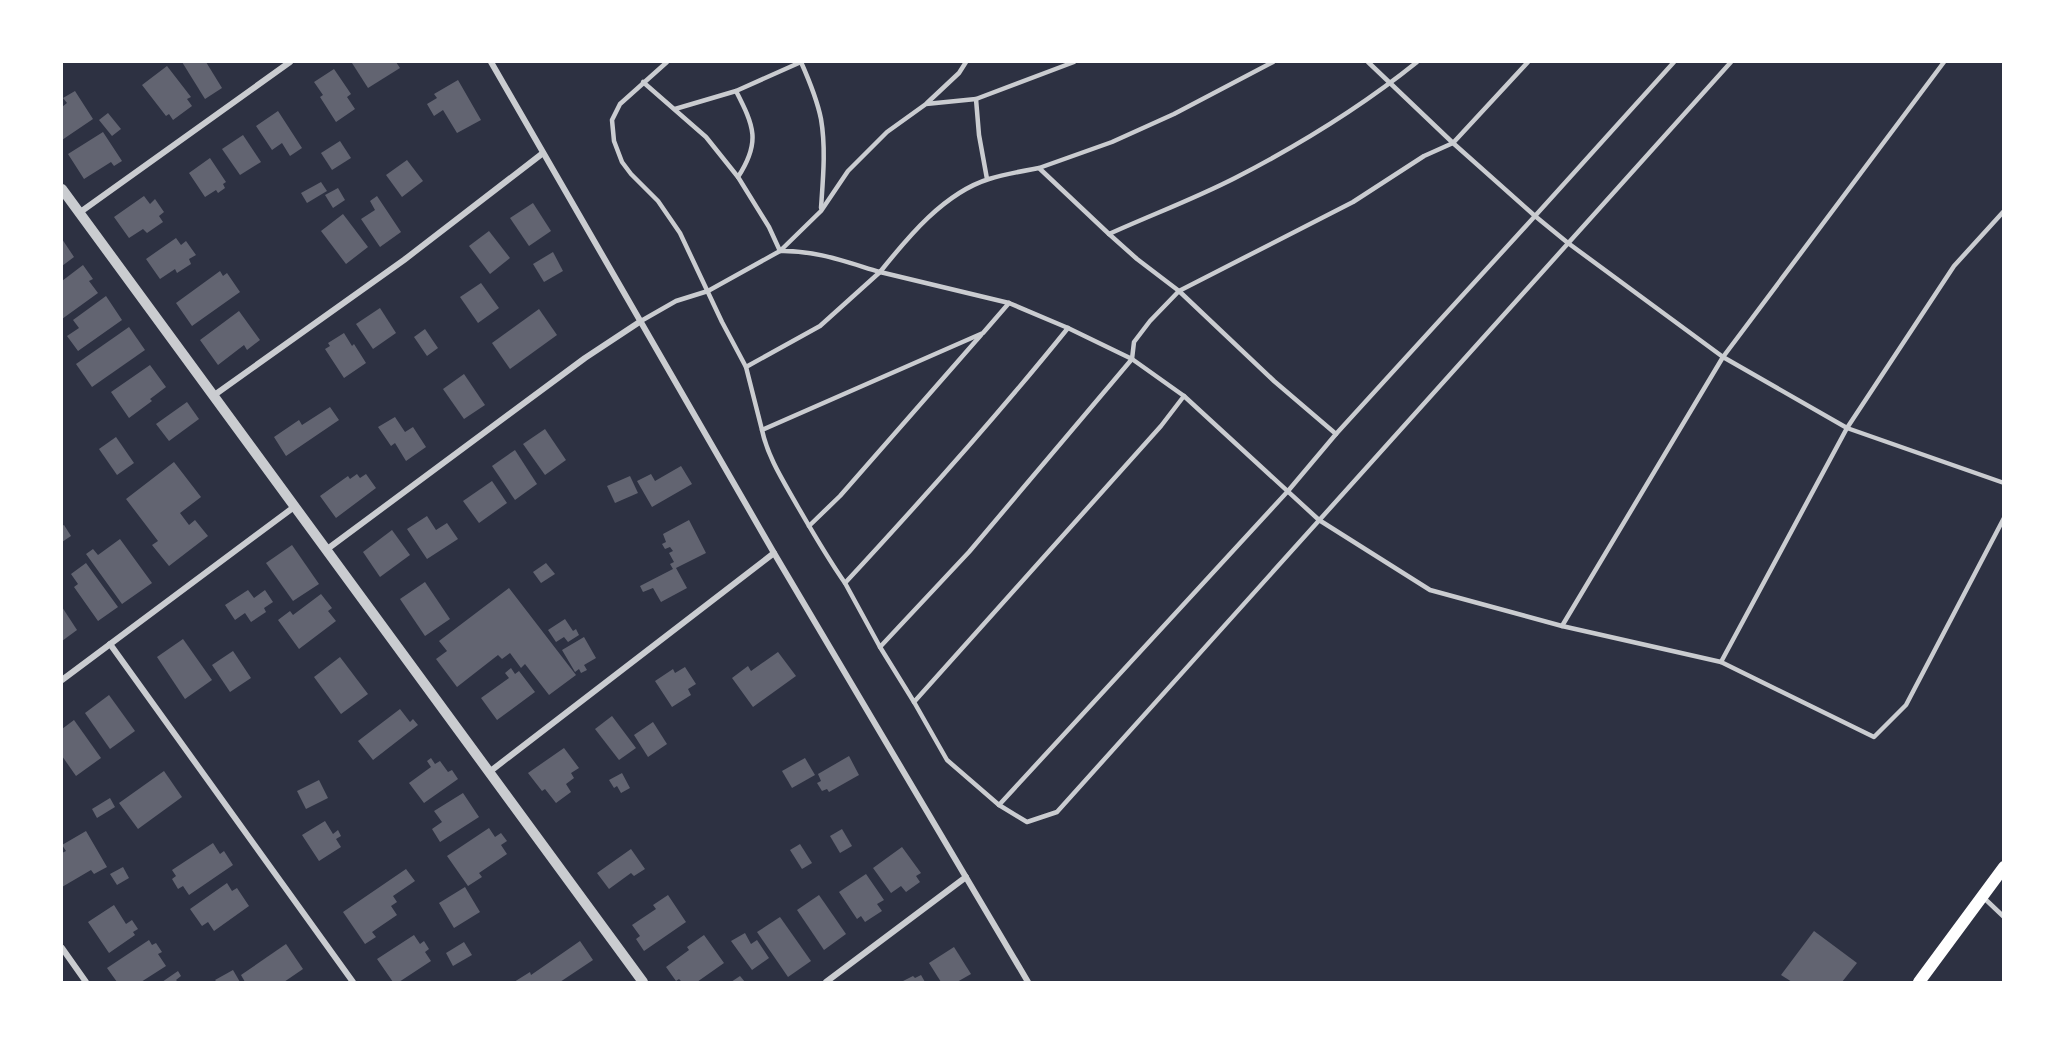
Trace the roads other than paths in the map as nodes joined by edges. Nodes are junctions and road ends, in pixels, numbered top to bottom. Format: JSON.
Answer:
{"nodes":[{"id":1,"x":290,"y":62,"type":"edge"},
{"id":2,"x":490,"y":62,"type":"edge"},
{"id":3,"x":666,"y":62,"type":"edge"},
{"id":4,"x":801,"y":62,"type":"edge"},
{"id":5,"x":966,"y":62,"type":"edge"},
{"id":6,"x":1074,"y":62,"type":"edge"},
{"id":7,"x":1273,"y":62,"type":"edge"},
{"id":8,"x":1368,"y":62,"type":"edge"},
{"id":9,"x":1417,"y":62,"type":"edge"},
{"id":10,"x":1528,"y":62,"type":"edge"},
{"id":11,"x":1674,"y":62,"type":"edge"},
{"id":12,"x":1731,"y":62,"type":"edge"},
{"id":13,"x":1944,"y":62,"type":"edge"},
{"id":14,"x":643,"y":82,"type":"junction"},
{"id":15,"x":1389,"y":84,"type":"junction"},
{"id":16,"x":736,"y":91,"type":"junction"},
{"id":17,"x":976,"y":99,"type":"junction"},
{"id":18,"x":926,"y":104,"type":"junction"},
{"id":19,"x":675,"y":109,"type":"junction"},
{"id":20,"x":1453,"y":143,"type":"junction"},
{"id":21,"x":543,"y":153,"type":"junction"},
{"id":22,"x":1039,"y":168,"type":"junction"},
{"id":23,"x":738,"y":177,"type":"junction"},
{"id":24,"x":987,"y":179,"type":"junction"},
{"id":25,"x":62,"y":189,"type":"edge"},
{"id":26,"x":821,"y":211,"type":"junction"},
{"id":27,"x":2004,"y":211,"type":"edge"},
{"id":28,"x":79,"y":213,"type":"junction"},
{"id":29,"x":1535,"y":216,"type":"junction"},
{"id":30,"x":1109,"y":234,"type":"junction"},
{"id":31,"x":1568,"y":243,"type":"junction"},
{"id":32,"x":780,"y":250,"type":"junction"},
{"id":33,"x":880,"y":272,"type":"junction"},
{"id":34,"x":708,"y":291,"type":"junction"},
{"id":35,"x":1179,"y":291,"type":"junction"},
{"id":36,"x":1009,"y":303,"type":"junction"},
{"id":37,"x":641,"y":321,"type":"junction"},
{"id":38,"x":1068,"y":328,"type":"junction"},
{"id":39,"x":983,"y":333,"type":"junction"},
{"id":40,"x":1723,"y":357,"type":"junction"},
{"id":41,"x":1132,"y":359,"type":"junction"},
{"id":42,"x":746,"y":367,"type":"junction"},
{"id":43,"x":213,"y":396,"type":"junction"},
{"id":44,"x":1185,"y":396,"type":"junction"},
{"id":45,"x":1847,"y":428,"type":"junction"},
{"id":46,"x":762,"y":430,"type":"junction"},
{"id":47,"x":1336,"y":434,"type":"junction"},
{"id":48,"x":2004,"y":483,"type":"edge"},
{"id":49,"x":1288,"y":491,"type":"junction"},
{"id":50,"x":294,"y":507,"type":"junction"},
{"id":51,"x":2004,"y":518,"type":"edge"},
{"id":52,"x":1319,"y":520,"type":"junction"},
{"id":53,"x":809,"y":526,"type":"junction"},
{"id":54,"x":326,"y":550,"type":"junction"},
{"id":55,"x":774,"y":553,"type":"junction"},
{"id":56,"x":845,"y":584,"type":"junction"},
{"id":57,"x":1562,"y":626,"type":"junction"},
{"id":58,"x":110,"y":644,"type":"junction"},
{"id":59,"x":880,"y":647,"type":"junction"},
{"id":60,"x":1721,"y":662,"type":"junction"},
{"id":61,"x":62,"y":680,"type":"edge"},
{"id":62,"x":914,"y":702,"type":"junction"},
{"id":63,"x":488,"y":773,"type":"junction"},
{"id":64,"x":999,"y":806,"type":"junction"},
{"id":65,"x":2004,"y":867,"type":"edge"},
{"id":66,"x":966,"y":877,"type":"junction"},
{"id":67,"x":1982,"y":896,"type":"junction"},
{"id":68,"x":2004,"y":917,"type":"edge"},
{"id":69,"x":62,"y":948,"type":"edge"},
{"id":70,"x":86,"y":982,"type":"edge"},
{"id":71,"x":353,"y":982,"type":"edge"},
{"id":72,"x":643,"y":982,"type":"edge"},
{"id":73,"x":826,"y":982,"type":"edge"},
{"id":74,"x":1028,"y":982,"type":"edge"},
{"id":75,"x":1919,"y":982,"type":"edge"}],
"edges":[{"from":1,"to":28,"type":"street"},
{"from":2,"to":21,"type":"street"},
{"from":3,"to":14,"type":"lane"},
{"from":4,"to":16,"type":"lane"},
{"from":4,"to":26,"type":"lane"},
{"from":5,"to":18,"type":"lane"},
{"from":6,"to":17,"type":"lane"},
{"from":7,"to":22,"type":"lane"},
{"from":8,"to":15,"type":"lane"},
{"from":9,"to":15,"type":"lane"},
{"from":10,"to":20,"type":"lane"},
{"from":11,"to":29,"type":"lane"},
{"from":12,"to":31,"type":"lane"},
{"from":13,"to":40,"type":"lane"},
{"from":14,"to":19,"type":"lane"},
{"from":14,"to":34,"type":"lane"},
{"from":15,"to":20,"type":"lane"},
{"from":15,"to":30,"type":"lane"},
{"from":16,"to":19,"type":"lane"},
{"from":16,"to":23,"type":"lane"},
{"from":17,"to":18,"type":"lane"},
{"from":17,"to":24,"type":"lane"},
{"from":18,"to":26,"type":"lane"},
{"from":19,"to":23,"type":"lane"},
{"from":20,"to":29,"type":"lane"},
{"from":20,"to":35,"type":"lane"},
{"from":21,"to":37,"type":"street"},
{"from":21,"to":43,"type":"street"},
{"from":22,"to":24,"type":"lane"},
{"from":22,"to":30,"type":"lane"},
{"from":23,"to":32,"type":"lane"},
{"from":24,"to":33,"type":"lane"},
{"from":25,"to":28,"type":"street"},
{"from":26,"to":32,"type":"lane"},
{"from":27,"to":45,"type":"lane"},
{"from":28,"to":43,"type":"street"},
{"from":29,"to":31,"type":"lane"},
{"from":29,"to":47,"type":"lane"},
{"from":30,"to":35,"type":"lane"},
{"from":31,"to":40,"type":"lane"},
{"from":31,"to":52,"type":"lane"},
{"from":32,"to":33,"type":"lane"},
{"from":32,"to":34,"type":"lane"},
{"from":33,"to":36,"type":"lane"},
{"from":33,"to":42,"type":"lane"},
{"from":34,"to":37,"type":"lane"},
{"from":34,"to":42,"type":"lane"},
{"from":35,"to":41,"type":"lane"},
{"from":35,"to":47,"type":"lane"},
{"from":36,"to":38,"type":"lane"},
{"from":36,"to":39,"type":"lane"},
{"from":37,"to":54,"type":"street"},
{"from":37,"to":55,"type":"street"},
{"from":38,"to":41,"type":"lane"},
{"from":38,"to":56,"type":"lane"},
{"from":39,"to":46,"type":"lane"},
{"from":39,"to":53,"type":"lane"},
{"from":40,"to":45,"type":"lane"},
{"from":40,"to":57,"type":"lane"},
{"from":41,"to":44,"type":"lane"},
{"from":41,"to":59,"type":"lane"},
{"from":42,"to":46,"type":"lane"},
{"from":43,"to":50,"type":"street"},
{"from":44,"to":49,"type":"lane"},
{"from":44,"to":62,"type":"lane"},
{"from":45,"to":48,"type":"lane"},
{"from":45,"to":60,"type":"lane"},
{"from":46,"to":53,"type":"lane"},
{"from":47,"to":49,"type":"lane"},
{"from":49,"to":52,"type":"lane"},
{"from":49,"to":64,"type":"lane"},
{"from":50,"to":54,"type":"street"},
{"from":50,"to":58,"type":"street"},
{"from":51,"to":60,"type":"lane"},
{"from":52,"to":57,"type":"lane"},
{"from":52,"to":64,"type":"lane"},
{"from":53,"to":56,"type":"lane"},
{"from":54,"to":63,"type":"street"},
{"from":55,"to":63,"type":"street"},
{"from":55,"to":66,"type":"street"},
{"from":56,"to":59,"type":"lane"},
{"from":57,"to":60,"type":"lane"},
{"from":58,"to":61,"type":"street"},
{"from":58,"to":71,"type":"street"},
{"from":59,"to":62,"type":"lane"},
{"from":62,"to":64,"type":"lane"},
{"from":63,"to":72,"type":"street"},
{"from":65,"to":67,"type":"main road"},
{"from":66,"to":73,"type":"street"},
{"from":66,"to":74,"type":"street"},
{"from":67,"to":68,"type":"lane"},
{"from":67,"to":75,"type":"main road"},
{"from":69,"to":70,"type":"street"}]}
